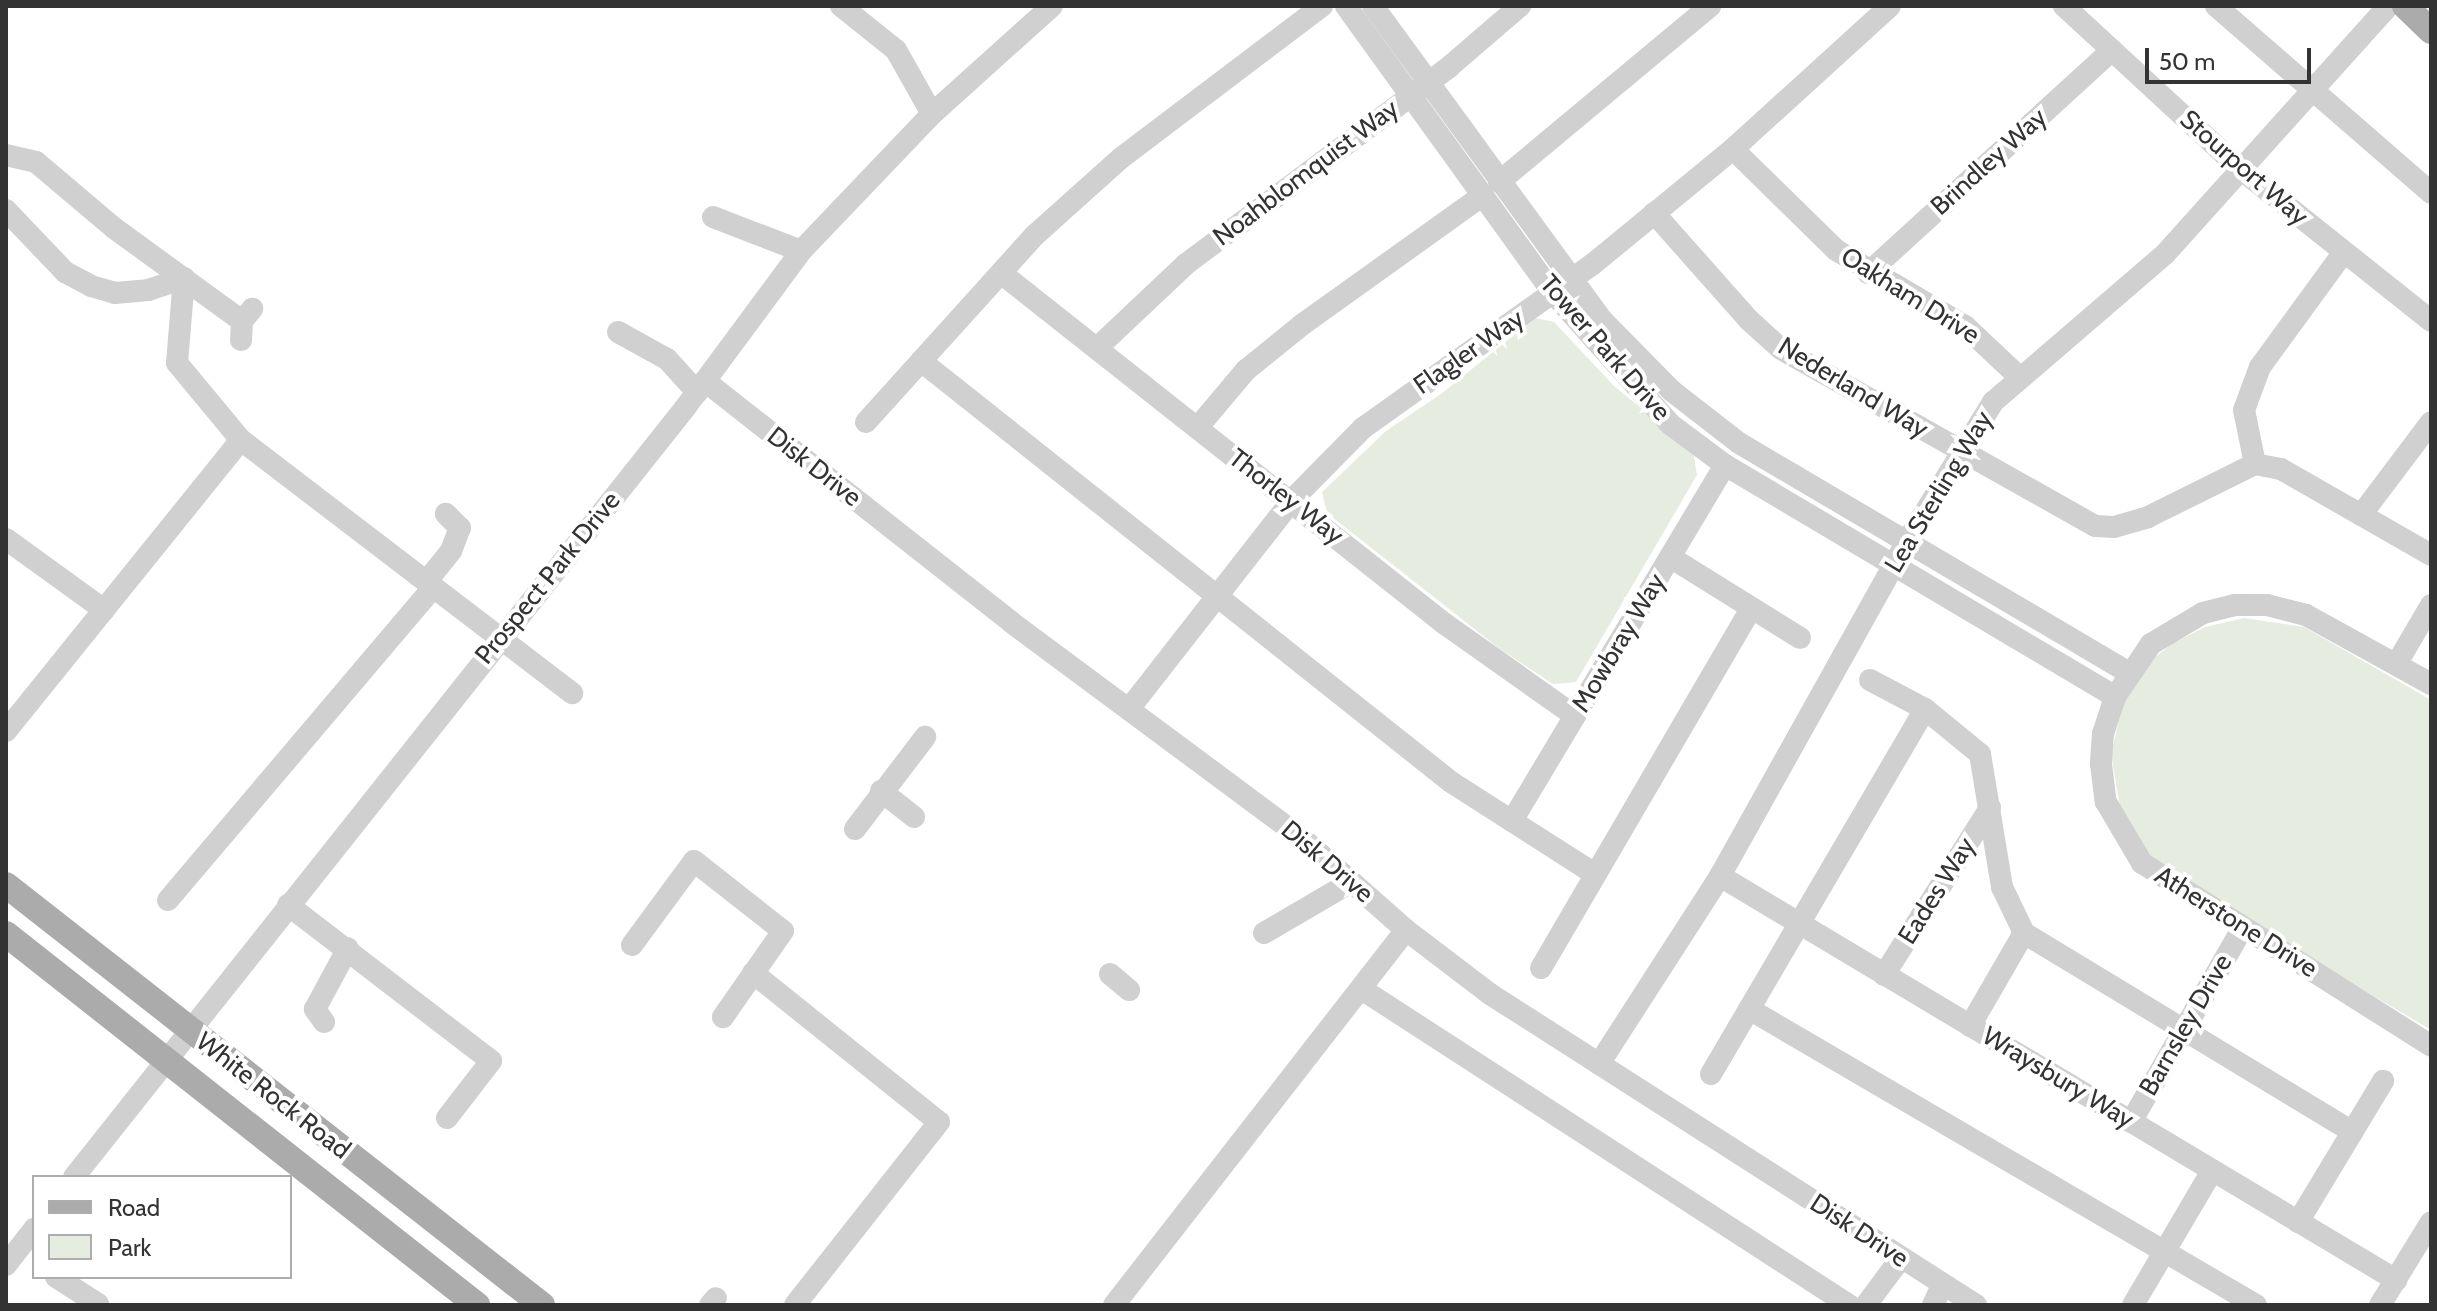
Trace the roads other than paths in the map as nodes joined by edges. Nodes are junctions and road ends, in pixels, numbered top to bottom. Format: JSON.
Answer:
{"nodes":[{"id":1,"x":841,"y":6,"type":"edge"},
{"id":2,"x":1052,"y":6,"type":"edge"},
{"id":3,"x":1322,"y":6,"type":"edge"},
{"id":4,"x":1346,"y":6,"type":"edge"},
{"id":5,"x":1373,"y":6,"type":"edge"},
{"id":6,"x":1520,"y":6,"type":"edge"},
{"id":7,"x":1710,"y":6,"type":"edge"},
{"id":8,"x":1890,"y":6,"type":"edge"},
{"id":9,"x":2064,"y":6,"type":"edge"},
{"id":10,"x":2216,"y":6,"type":"edge"},
{"id":11,"x":2388,"y":6,"type":"edge"},
{"id":12,"x":2405,"y":6,"type":"edge"},
{"id":13,"x":2431,"y":31,"type":"edge"},
{"id":14,"x":2111,"y":51,"type":"junction"},
{"id":15,"x":1419,"y":89,"type":"junction"},
{"id":16,"x":2313,"y":92,"type":"junction"},
{"id":17,"x":932,"y":114,"type":"junction"},
{"id":18,"x":1733,"y":149,"type":"junction"},
{"id":19,"x":6,"y":155,"type":"edge"},
{"id":20,"x":2244,"y":172,"type":"junction"},
{"id":21,"x":1491,"y":188,"type":"junction"},
{"id":22,"x":2431,"y":193,"type":"edge"},
{"id":23,"x":6,"y":210,"type":"edge"},
{"id":24,"x":1654,"y":213,"type":"junction"},
{"id":25,"x":713,"y":217,"type":"dead end"},
{"id":26,"x":801,"y":251,"type":"junction"},
{"id":27,"x":2344,"y":252,"type":"junction"},
{"id":28,"x":1001,"y":273,"type":"junction"},
{"id":29,"x":1868,"y":273,"type":"junction"},
{"id":30,"x":184,"y":278,"type":"junction"},
{"id":31,"x":1562,"y":286,"type":"junction"},
{"id":32,"x":2431,"y":321,"type":"edge"},
{"id":33,"x":245,"y":323,"type":"dead end"},
{"id":34,"x":618,"y":332,"type":"dead end"},
{"id":35,"x":1097,"y":348,"type":"junction"},
{"id":36,"x":921,"y":361,"type":"junction"},
{"id":37,"x":2018,"y":376,"type":"junction"},
{"id":38,"x":701,"y":386,"type":"junction"},
{"id":39,"x":866,"y":422,"type":"dead end"},
{"id":40,"x":2431,"y":422,"type":"edge"},
{"id":41,"x":1198,"y":427,"type":"junction"},
{"id":42,"x":241,"y":440,"type":"junction"},
{"id":43,"x":1962,"y":452,"type":"junction"},
{"id":44,"x":2255,"y":464,"type":"junction"},
{"id":45,"x":1725,"y":465,"type":"junction"},
{"id":46,"x":1292,"y":500,"type":"junction"},
{"id":47,"x":446,"y":514,"type":"dead end"},
{"id":48,"x":2361,"y":515,"type":"junction"},
{"id":49,"x":6,"y":539,"type":"edge"},
{"id":50,"x":1900,"y":553,"type":"junction"},
{"id":51,"x":2431,"y":555,"type":"edge"},
{"id":52,"x":1670,"y":557,"type":"junction"},
{"id":53,"x":429,"y":585,"type":"junction"},
{"id":54,"x":1216,"y":600,"type":"junction"},
{"id":55,"x":2431,"y":605,"type":"edge"},
{"id":56,"x":1751,"y":608,"type":"junction"},
{"id":57,"x":104,"y":610,"type":"junction"},
{"id":58,"x":499,"y":638,"type":"junction"},
{"id":59,"x":1800,"y":638,"type":"dead end"},
{"id":60,"x":2397,"y":663,"type":"junction"},
{"id":61,"x":2128,"y":672,"type":"junction"},
{"id":62,"x":1870,"y":680,"type":"dead end"},
{"id":63,"x":2431,"y":684,"type":"edge"},
{"id":64,"x":572,"y":693,"type":"dead end"},
{"id":65,"x":2115,"y":697,"type":"junction"},
{"id":66,"x":1129,"y":709,"type":"junction"},
{"id":67,"x":1925,"y":709,"type":"junction"},
{"id":68,"x":1575,"y":716,"type":"junction"},
{"id":69,"x":6,"y":731,"type":"edge"},
{"id":70,"x":925,"y":737,"type":"dead end"},
{"id":71,"x":881,"y":791,"type":"junction"},
{"id":72,"x":1990,"y":808,"type":"junction"},
{"id":73,"x":914,"y":817,"type":"dead end"},
{"id":74,"x":1512,"y":821,"type":"junction"},
{"id":75,"x":855,"y":829,"type":"dead end"},
{"id":76,"x":1595,"y":874,"type":"junction"},
{"id":77,"x":1720,"y":876,"type":"junction"},
{"id":78,"x":1351,"y":882,"type":"junction"},
{"id":79,"x":6,"y":885,"type":"edge"},
{"id":80,"x":168,"y":900,"type":"dead end"},
{"id":81,"x":288,"y":905,"type":"junction"},
{"id":82,"x":1798,"y":923,"type":"junction"},
{"id":83,"x":2242,"y":929,"type":"junction"},
{"id":84,"x":1406,"y":930,"type":"junction"},
{"id":85,"x":1264,"y":933,"type":"dead end"},
{"id":86,"x":2024,"y":933,"type":"junction"},
{"id":87,"x":6,"y":934,"type":"edge"},
{"id":88,"x":632,"y":945,"type":"dead end"},
{"id":89,"x":348,"y":948,"type":"junction"},
{"id":90,"x":1541,"y":968,"type":"dead end"},
{"id":91,"x":753,"y":973,"type":"junction"},
{"id":92,"x":1110,"y":974,"type":"dead end"},
{"id":93,"x":1884,"y":975,"type":"junction"},
{"id":94,"x":1129,"y":990,"type":"dead end"},
{"id":95,"x":1363,"y":990,"type":"junction"},
{"id":96,"x":1749,"y":1009,"type":"junction"},
{"id":97,"x":723,"y":1017,"type":"dead end"},
{"id":98,"x":324,"y":1022,"type":"dead end"},
{"id":99,"x":1970,"y":1026,"type":"junction"},
{"id":100,"x":2185,"y":1028,"type":"junction"},
{"id":101,"x":190,"y":1031,"type":"junction"},
{"id":102,"x":2431,"y":1046,"type":"edge"},
{"id":103,"x":164,"y":1057,"type":"junction"},
{"id":104,"x":1599,"y":1064,"type":"junction"},
{"id":105,"x":1711,"y":1074,"type":"dead end"},
{"id":106,"x":2383,"y":1081,"type":"dead end"},
{"id":107,"x":447,"y":1118,"type":"dead end"},
{"id":108,"x":2131,"y":1122,"type":"junction"},
{"id":109,"x":2352,"y":1132,"type":"junction"},
{"id":110,"x":2212,"y":1171,"type":"junction"},
{"id":111,"x":76,"y":1175,"type":"edge"},
{"id":112,"x":2298,"y":1222,"type":"junction"},
{"id":113,"x":2431,"y":1222,"type":"edge"},
{"id":114,"x":32,"y":1233,"type":"edge"},
{"id":115,"x":2164,"y":1251,"type":"junction"},
{"id":116,"x":1901,"y":1258,"type":"junction"},
{"id":117,"x":19,"y":1260,"type":"edge"},
{"id":118,"x":59,"y":1279,"type":"edge"},
{"id":119,"x":2396,"y":1280,"type":"junction"},
{"id":120,"x":1938,"y":1295,"type":"edge"},
{"id":121,"x":98,"y":1304,"type":"edge"},
{"id":122,"x":477,"y":1305,"type":"edge"},
{"id":123,"x":542,"y":1305,"type":"edge"},
{"id":124,"x":795,"y":1305,"type":"edge"},
{"id":125,"x":1114,"y":1305,"type":"edge"},
{"id":126,"x":1849,"y":1305,"type":"edge"},
{"id":127,"x":1866,"y":1305,"type":"edge"},
{"id":128,"x":1976,"y":1305,"type":"edge"},
{"id":129,"x":2133,"y":1305,"type":"edge"},
{"id":130,"x":2256,"y":1305,"type":"edge"},
{"id":131,"x":2380,"y":1305,"type":"edge"}],
"edges":[{"from":1,"to":17,"type":"street"},
{"from":2,"to":17,"type":"street","name":"Prospect Park Drive"},
{"from":3,"to":28,"type":"street"},
{"from":4,"to":15,"type":"street","name":"Tower Park Drive"},
{"from":5,"to":15,"type":"street","name":"Tower Park Drive"},
{"from":6,"to":15,"type":"street","name":"Noahblomquist Way"},
{"from":7,"to":21,"type":"street"},
{"from":8,"to":18,"type":"street","name":"Flagler Way"},
{"from":9,"to":14,"type":"street","name":"Stourport Way"},
{"from":10,"to":16,"type":"street"},
{"from":11,"to":16,"type":"street","name":"Lea Sterling Way"},
{"from":12,"to":13,"type":"main road"},
{"from":14,"to":20,"type":"street","name":"Stourport Way"},
{"from":14,"to":29,"type":"street","name":"Brindley Way"},
{"from":15,"to":21,"type":"street","name":"Tower Park Drive"},
{"from":15,"to":35,"type":"street","name":"Noahblomquist Way"},
{"from":16,"to":20,"type":"street","name":"Lea Sterling Way"},
{"from":16,"to":22,"type":"street"},
{"from":17,"to":26,"type":"street","name":"Prospect Park Drive"},
{"from":18,"to":24,"type":"street","name":"Flagler Way"},
{"from":18,"to":29,"type":"street","name":"Oakham Drive"},
{"from":19,"to":30,"type":"street"},
{"from":20,"to":27,"type":"street","name":"Stourport Way"},
{"from":20,"to":37,"type":"street","name":"Lea Sterling Way"},
{"from":21,"to":31,"type":"street","name":"Tower Park Drive"},
{"from":21,"to":41,"type":"street"},
{"from":23,"to":30,"type":"street"},
{"from":24,"to":31,"type":"street","name":"Flagler Way"},
{"from":24,"to":43,"type":"street","name":"Nederland Way"},
{"from":25,"to":26,"type":"street"},
{"from":26,"to":38,"type":"street","name":"Prospect Park Drive"},
{"from":27,"to":32,"type":"street","name":"Stourport Way"},
{"from":27,"to":44,"type":"street"},
{"from":28,"to":35,"type":"street","name":"Thorley Way"},
{"from":28,"to":36,"type":"street"},
{"from":29,"to":37,"type":"street","name":"Oakham Drive"},
{"from":30,"to":33,"type":"street"},
{"from":30,"to":42,"type":"street"},
{"from":31,"to":45,"type":"street","name":"Tower Park Drive"},
{"from":31,"to":46,"type":"street","name":"Flagler Way"},
{"from":31,"to":50,"type":"street","name":"Tower Park Drive"},
{"from":34,"to":38,"type":"street","name":"Disk Drive"},
{"from":35,"to":41,"type":"street","name":"Thorley Way"},
{"from":36,"to":39,"type":"street"},
{"from":36,"to":54,"type":"street"},
{"from":37,"to":43,"type":"street","name":"Lea Sterling Way"},
{"from":38,"to":58,"type":"street","name":"Prospect Park Drive"},
{"from":38,"to":66,"type":"street","name":"Disk Drive"},
{"from":40,"to":48,"type":"street"},
{"from":41,"to":46,"type":"street","name":"Thorley Way"},
{"from":42,"to":53,"type":"street"},
{"from":42,"to":57,"type":"street"},
{"from":43,"to":44,"type":"street","name":"Nederland Way"},
{"from":43,"to":50,"type":"street","name":"Lea Sterling Way"},
{"from":44,"to":48,"type":"street"},
{"from":45,"to":50,"type":"street","name":"Tower Park Drive"},
{"from":45,"to":52,"type":"street","name":"Mowbray Way"},
{"from":46,"to":54,"type":"street","name":"Flagler Way"},
{"from":46,"to":68,"type":"street","name":"Thorley Way"},
{"from":47,"to":53,"type":"street"},
{"from":48,"to":51,"type":"street"},
{"from":49,"to":57,"type":"street"},
{"from":50,"to":61,"type":"street","name":"Tower Park Drive"},
{"from":50,"to":65,"type":"street","name":"Tower Park Drive"},
{"from":50,"to":77,"type":"street","name":"Lea Sterling Way"},
{"from":52,"to":56,"type":"street"},
{"from":52,"to":68,"type":"street","name":"Mowbray Way"},
{"from":53,"to":58,"type":"street"},
{"from":53,"to":80,"type":"street"},
{"from":54,"to":66,"type":"street","name":"Flagler Way"},
{"from":54,"to":74,"type":"street"},
{"from":55,"to":60,"type":"street"},
{"from":56,"to":59,"type":"street"},
{"from":56,"to":76,"type":"street"},
{"from":57,"to":69,"type":"street"},
{"from":58,"to":64,"type":"street"},
{"from":58,"to":81,"type":"street","name":"Prospect Park Drive"},
{"from":60,"to":61,"type":"street","name":"Atherstone Drive"},
{"from":60,"to":63,"type":"street","name":"Atherstone Drive"},
{"from":61,"to":65,"type":"street","name":"Atherstone Drive"},
{"from":62,"to":67,"type":"street"},
{"from":65,"to":83,"type":"street","name":"Atherstone Drive"},
{"from":66,"to":78,"type":"street","name":"Disk Drive"},
{"from":67,"to":72,"type":"street"},
{"from":67,"to":82,"type":"street"},
{"from":68,"to":74,"type":"street","name":"Mowbray Way"},
{"from":70,"to":71,"type":"street"},
{"from":71,"to":73,"type":"street"},
{"from":71,"to":75,"type":"street"},
{"from":72,"to":86,"type":"street"},
{"from":72,"to":93,"type":"street","name":"Eades Way"},
{"from":74,"to":76,"type":"street"},
{"from":76,"to":90,"type":"street"},
{"from":77,"to":82,"type":"street","name":"Wraysbury Way"},
{"from":77,"to":104,"type":"street","name":"Lea Sterling Way"},
{"from":78,"to":84,"type":"street","name":"Disk Drive"},
{"from":78,"to":85,"type":"street"},
{"from":79,"to":101,"type":"main road","name":"White Rock Road"},
{"from":81,"to":89,"type":"street"},
{"from":81,"to":101,"type":"street","name":"Prospect Park Drive"},
{"from":82,"to":93,"type":"street","name":"Wraysbury Way"},
{"from":82,"to":96,"type":"street"},
{"from":83,"to":100,"type":"street","name":"Barnsley Drive"},
{"from":83,"to":102,"type":"street","name":"Atherstone Drive"},
{"from":84,"to":95,"type":"street"},
{"from":84,"to":104,"type":"street","name":"Disk Drive"},
{"from":86,"to":99,"type":"street"},
{"from":86,"to":100,"type":"street"},
{"from":87,"to":103,"type":"main road","name":"White Rock Road"},
{"from":88,"to":91,"type":"street"},
{"from":89,"to":98,"type":"street"},
{"from":89,"to":107,"type":"street"},
{"from":91,"to":97,"type":"street"},
{"from":91,"to":124,"type":"street"},
{"from":92,"to":94,"type":"street"},
{"from":93,"to":99,"type":"street","name":"Wraysbury Way"},
{"from":95,"to":125,"type":"street"},
{"from":95,"to":126,"type":"street"},
{"from":96,"to":105,"type":"street"},
{"from":96,"to":115,"type":"street"},
{"from":99,"to":108,"type":"street","name":"Wraysbury Way"},
{"from":100,"to":108,"type":"street","name":"Barnsley Drive"},
{"from":100,"to":109,"type":"street"},
{"from":101,"to":103,"type":"street","name":"Prospect Park Drive"},
{"from":101,"to":123,"type":"main road","name":"White Rock Road"},
{"from":103,"to":111,"type":"street","name":"Prospect Park Drive"},
{"from":103,"to":122,"type":"main road","name":"White Rock Road"},
{"from":104,"to":116,"type":"street","name":"Disk Drive"},
{"from":106,"to":109,"type":"street"},
{"from":108,"to":110,"type":"street","name":"Wraysbury Way"},
{"from":109,"to":112,"type":"street"},
{"from":110,"to":112,"type":"street","name":"Wraysbury Way"},
{"from":110,"to":115,"type":"street"},
{"from":112,"to":119,"type":"street","name":"Wraysbury Way"},
{"from":113,"to":119,"type":"street"},
{"from":114,"to":117,"type":"street"},
{"from":115,"to":129,"type":"street"},
{"from":115,"to":130,"type":"street"},
{"from":116,"to":120,"type":"street","name":"Disk Drive"},
{"from":116,"to":127,"type":"street"},
{"from":118,"to":121,"type":"street"},
{"from":119,"to":131,"type":"street"},
{"from":120,"to":128,"type":"street","name":"Disk Drive"}]}
